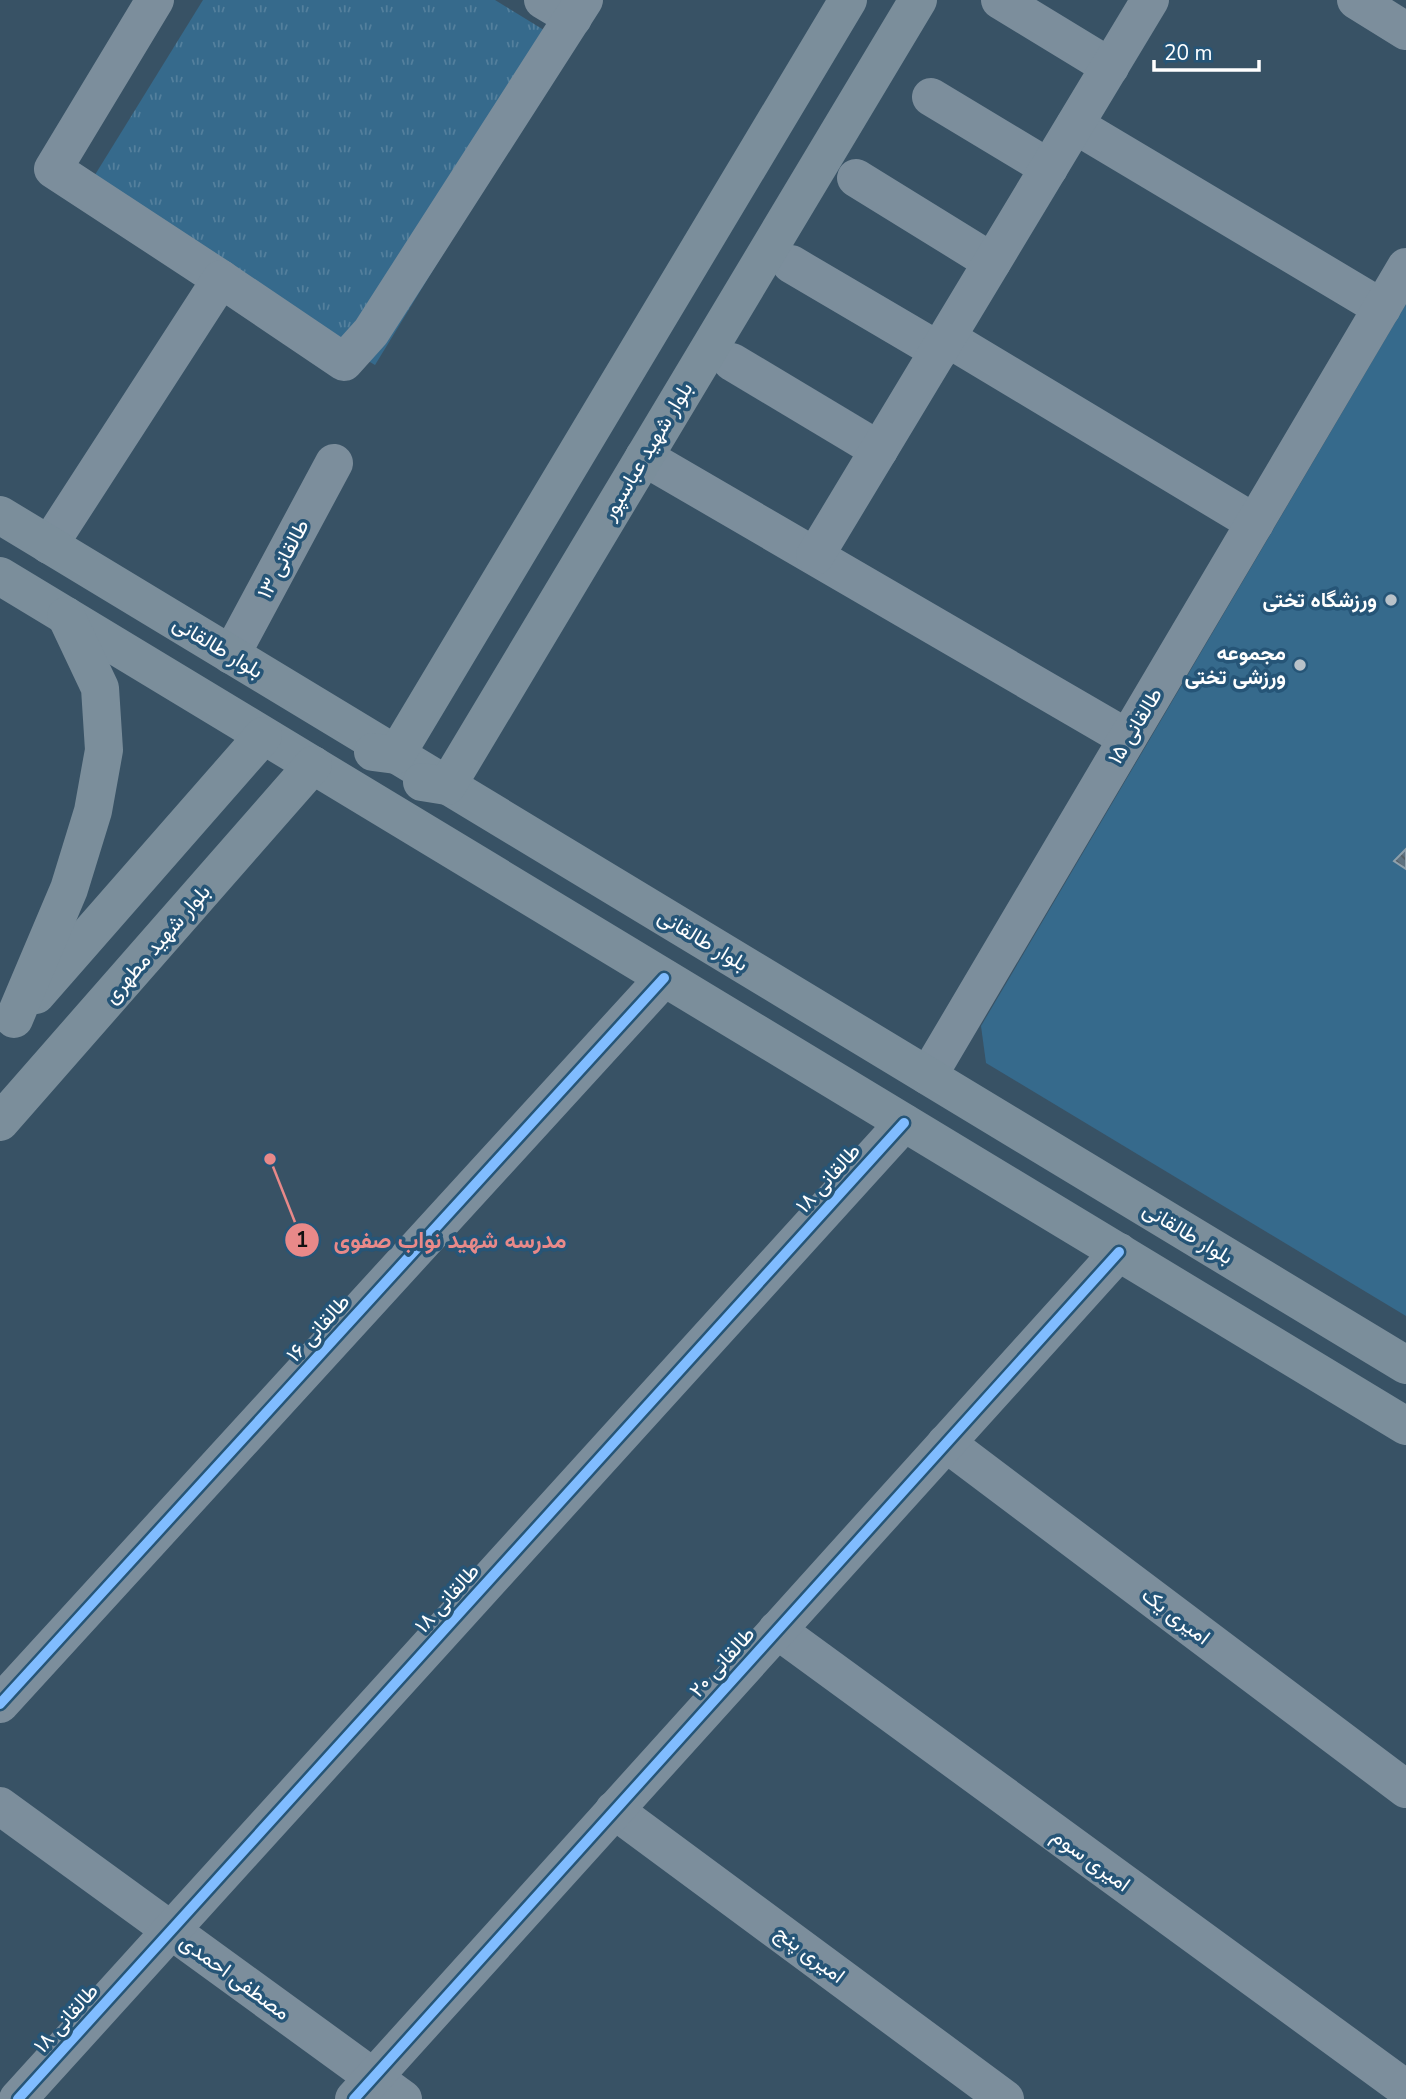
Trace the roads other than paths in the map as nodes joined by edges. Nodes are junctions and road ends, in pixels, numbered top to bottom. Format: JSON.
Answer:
{"nodes":[{"id":1,"x":155,"y":0,"type":"edge"},
{"id":2,"x":848,"y":0,"type":"edge"},
{"id":3,"x":918,"y":0,"type":"edge"},
{"id":4,"x":1000,"y":0,"type":"edge"},
{"id":5,"x":1150,"y":0,"type":"edge"},
{"id":6,"x":1356,"y":0,"type":"edge"},
{"id":7,"x":567,"y":6,"type":"edge"},
{"id":8,"x":1406,"y":31,"type":"edge"},
{"id":9,"x":1110,"y":67,"type":"junction"},
{"id":10,"x":931,"y":97,"type":"dead end"},
{"id":11,"x":1075,"y":125,"type":"junction"},
{"id":12,"x":1049,"y":168,"type":"junction"},
{"id":13,"x":856,"y":178,"type":"dead end"},
{"id":14,"x":992,"y":262,"type":"junction"},
{"id":15,"x":791,"y":264,"type":"dead end"},
{"id":16,"x":1406,"y":267,"type":"edge"},
{"id":17,"x":221,"y":279,"type":"junction"},
{"id":18,"x":1382,"y":308,"type":"junction"},
{"id":19,"x":943,"y":344,"type":"junction"},
{"id":20,"x":732,"y":362,"type":"dead end"},
{"id":21,"x":879,"y":450,"type":"junction"},
{"id":22,"x":644,"y":457,"type":"junction"},
{"id":23,"x":334,"y":463,"type":"dead end"},
{"id":24,"x":0,"y":515,"type":"edge"},
{"id":25,"x":1255,"y":523,"type":"junction"},
{"id":26,"x":49,"y":545,"type":"junction"},
{"id":27,"x":815,"y":556,"type":"junction"},
{"id":28,"x":0,"y":576,"type":"edge"},
{"id":29,"x":132,"y":595,"type":"junction"},
{"id":30,"x":66,"y":616,"type":"junction"},
{"id":31,"x":106,"y":639,"type":"junction"},
{"id":32,"x":231,"y":655,"type":"junction"},
{"id":33,"x":436,"y":688,"type":"junction"},
{"id":34,"x":487,"y":719,"type":"junction"},
{"id":35,"x":263,"y":736,"type":"junction"},
{"id":36,"x":1127,"y":738,"type":"junction"},
{"id":37,"x":396,"y":755,"type":"junction"},
{"id":38,"x":313,"y":765,"type":"junction"},
{"id":39,"x":447,"y":786,"type":"junction"},
{"id":40,"x":183,"y":828,"type":"junction"},
{"id":41,"x":226,"y":866,"type":"junction"},
{"id":42,"x":664,"y":978,"type":"junction"},
{"id":43,"x":7,"y":1028,"type":"edge"},
{"id":44,"x":928,"y":1076,"type":"junction"},
{"id":45,"x":0,"y":1122,"type":"edge"},
{"id":46,"x":905,"y":1123,"type":"junction"},
{"id":47,"x":1119,"y":1252,"type":"junction"},
{"id":48,"x":1406,"y":1365,"type":"edge"},
{"id":49,"x":1406,"y":1426,"type":"edge"},
{"id":50,"x":946,"y":1443,"type":"junction"},
{"id":51,"x":777,"y":1630,"type":"junction"},
{"id":52,"x":0,"y":1704,"type":"edge"},
{"id":53,"x":1406,"y":1789,"type":"edge"},
{"id":54,"x":0,"y":1806,"type":"edge"},
{"id":55,"x":614,"y":1810,"type":"junction"},
{"id":56,"x":172,"y":1931,"type":"junction"},
{"id":57,"x":1406,"y":2089,"type":"edge"},
{"id":58,"x":377,"y":2092,"type":"edge"},
{"id":59,"x":19,"y":2099,"type":"edge"},
{"id":60,"x":1005,"y":2099,"type":"edge"}],
"edges":[{"from":1,"to":17,"type":"street"},
{"from":2,"to":33,"type":"main road"},
{"from":3,"to":22,"type":"main road","name":"بلوار شهید عباسپور"},
{"from":4,"to":9,"type":"street"},
{"from":5,"to":9,"type":"street"},
{"from":6,"to":8,"type":"street"},
{"from":7,"to":17,"type":"street"},
{"from":9,"to":11,"type":"street"},
{"from":10,"to":12,"type":"street"},
{"from":11,"to":12,"type":"street"},
{"from":11,"to":18,"type":"street"},
{"from":12,"to":14,"type":"street"},
{"from":13,"to":14,"type":"street"},
{"from":14,"to":19,"type":"street"},
{"from":15,"to":19,"type":"street"},
{"from":16,"to":18,"type":"street","name":"طالقانی ۱۵"},
{"from":17,"to":26,"type":"street"},
{"from":18,"to":25,"type":"street","name":"طالقانی ۱۵"},
{"from":19,"to":21,"type":"street"},
{"from":19,"to":25,"type":"street"},
{"from":20,"to":21,"type":"street"},
{"from":21,"to":27,"type":"street"},
{"from":22,"to":27,"type":"street"},
{"from":22,"to":34,"type":"main road","name":"بلوار شهید عباسپور"},
{"from":23,"to":32,"type":"street","name":"طالقانی ۱۳"},
{"from":24,"to":26,"type":"main road","name":"بلوار طالقانی"},
{"from":25,"to":36,"type":"street","name":"طالقانی ۱۵"},
{"from":26,"to":29,"type":"main road","name":"بلوار طالقانی"},
{"from":27,"to":36,"type":"street"},
{"from":28,"to":30,"type":"main road"},
{"from":29,"to":31,"type":"main road"},
{"from":29,"to":32,"type":"main road","name":"بلوار طالقانی"},
{"from":30,"to":31,"type":"main road"},
{"from":30,"to":43,"type":"main road"},
{"from":31,"to":35,"type":"main road"},
{"from":32,"to":37,"type":"main road","name":"بلوار طالقانی"},
{"from":33,"to":34,"type":"main road"},
{"from":33,"to":37,"type":"main road"},
{"from":34,"to":39,"type":"main road","name":"بلوار شهید عباسپور"},
{"from":35,"to":37,"type":"main road"},
{"from":35,"to":38,"type":"main road"},
{"from":35,"to":40,"type":"main road"},
{"from":36,"to":44,"type":"street","name":"طالقانی ۱۵"},
{"from":37,"to":39,"type":"main road","name":"بلوار طالقانی"},
{"from":38,"to":39,"type":"main road"},
{"from":38,"to":41,"type":"main road","name":"بلوار شهید مطهری"},
{"from":38,"to":42,"type":"main road"},
{"from":39,"to":44,"type":"main road","name":"بلوار طالقانی"},
{"from":40,"to":41,"type":"main road"},
{"from":40,"to":43,"type":"main road"},
{"from":41,"to":45,"type":"main road","name":"بلوار شهید مطهری"},
{"from":42,"to":46,"type":"main road"},
{"from":42,"to":52,"type":"street","name":"طالقانی ۱۶"},
{"from":44,"to":48,"type":"main road","name":"بلوار طالقانی"},
{"from":46,"to":47,"type":"main road"},
{"from":46,"to":56,"type":"street","name":"طالقانی ۱۸"},
{"from":47,"to":49,"type":"main road"},
{"from":47,"to":50,"type":"street","name":"طالقانی ۲۰"},
{"from":50,"to":51,"type":"street","name":"طالقانی ۲۰"},
{"from":50,"to":53,"type":"street","name":"امیری یک"},
{"from":51,"to":55,"type":"street","name":"طالقانی ۲۰"},
{"from":51,"to":57,"type":"street","name":"امیری سوم"},
{"from":54,"to":56,"type":"street","name":"مصطفی احمدی"},
{"from":55,"to":58,"type":"street","name":"طالقانی ۲۰"},
{"from":55,"to":60,"type":"street","name":"امیری پنج"},
{"from":56,"to":58,"type":"street","name":"مصطفی احمدی"},
{"from":56,"to":59,"type":"street","name":"طالقانی ۱۸"}]}
